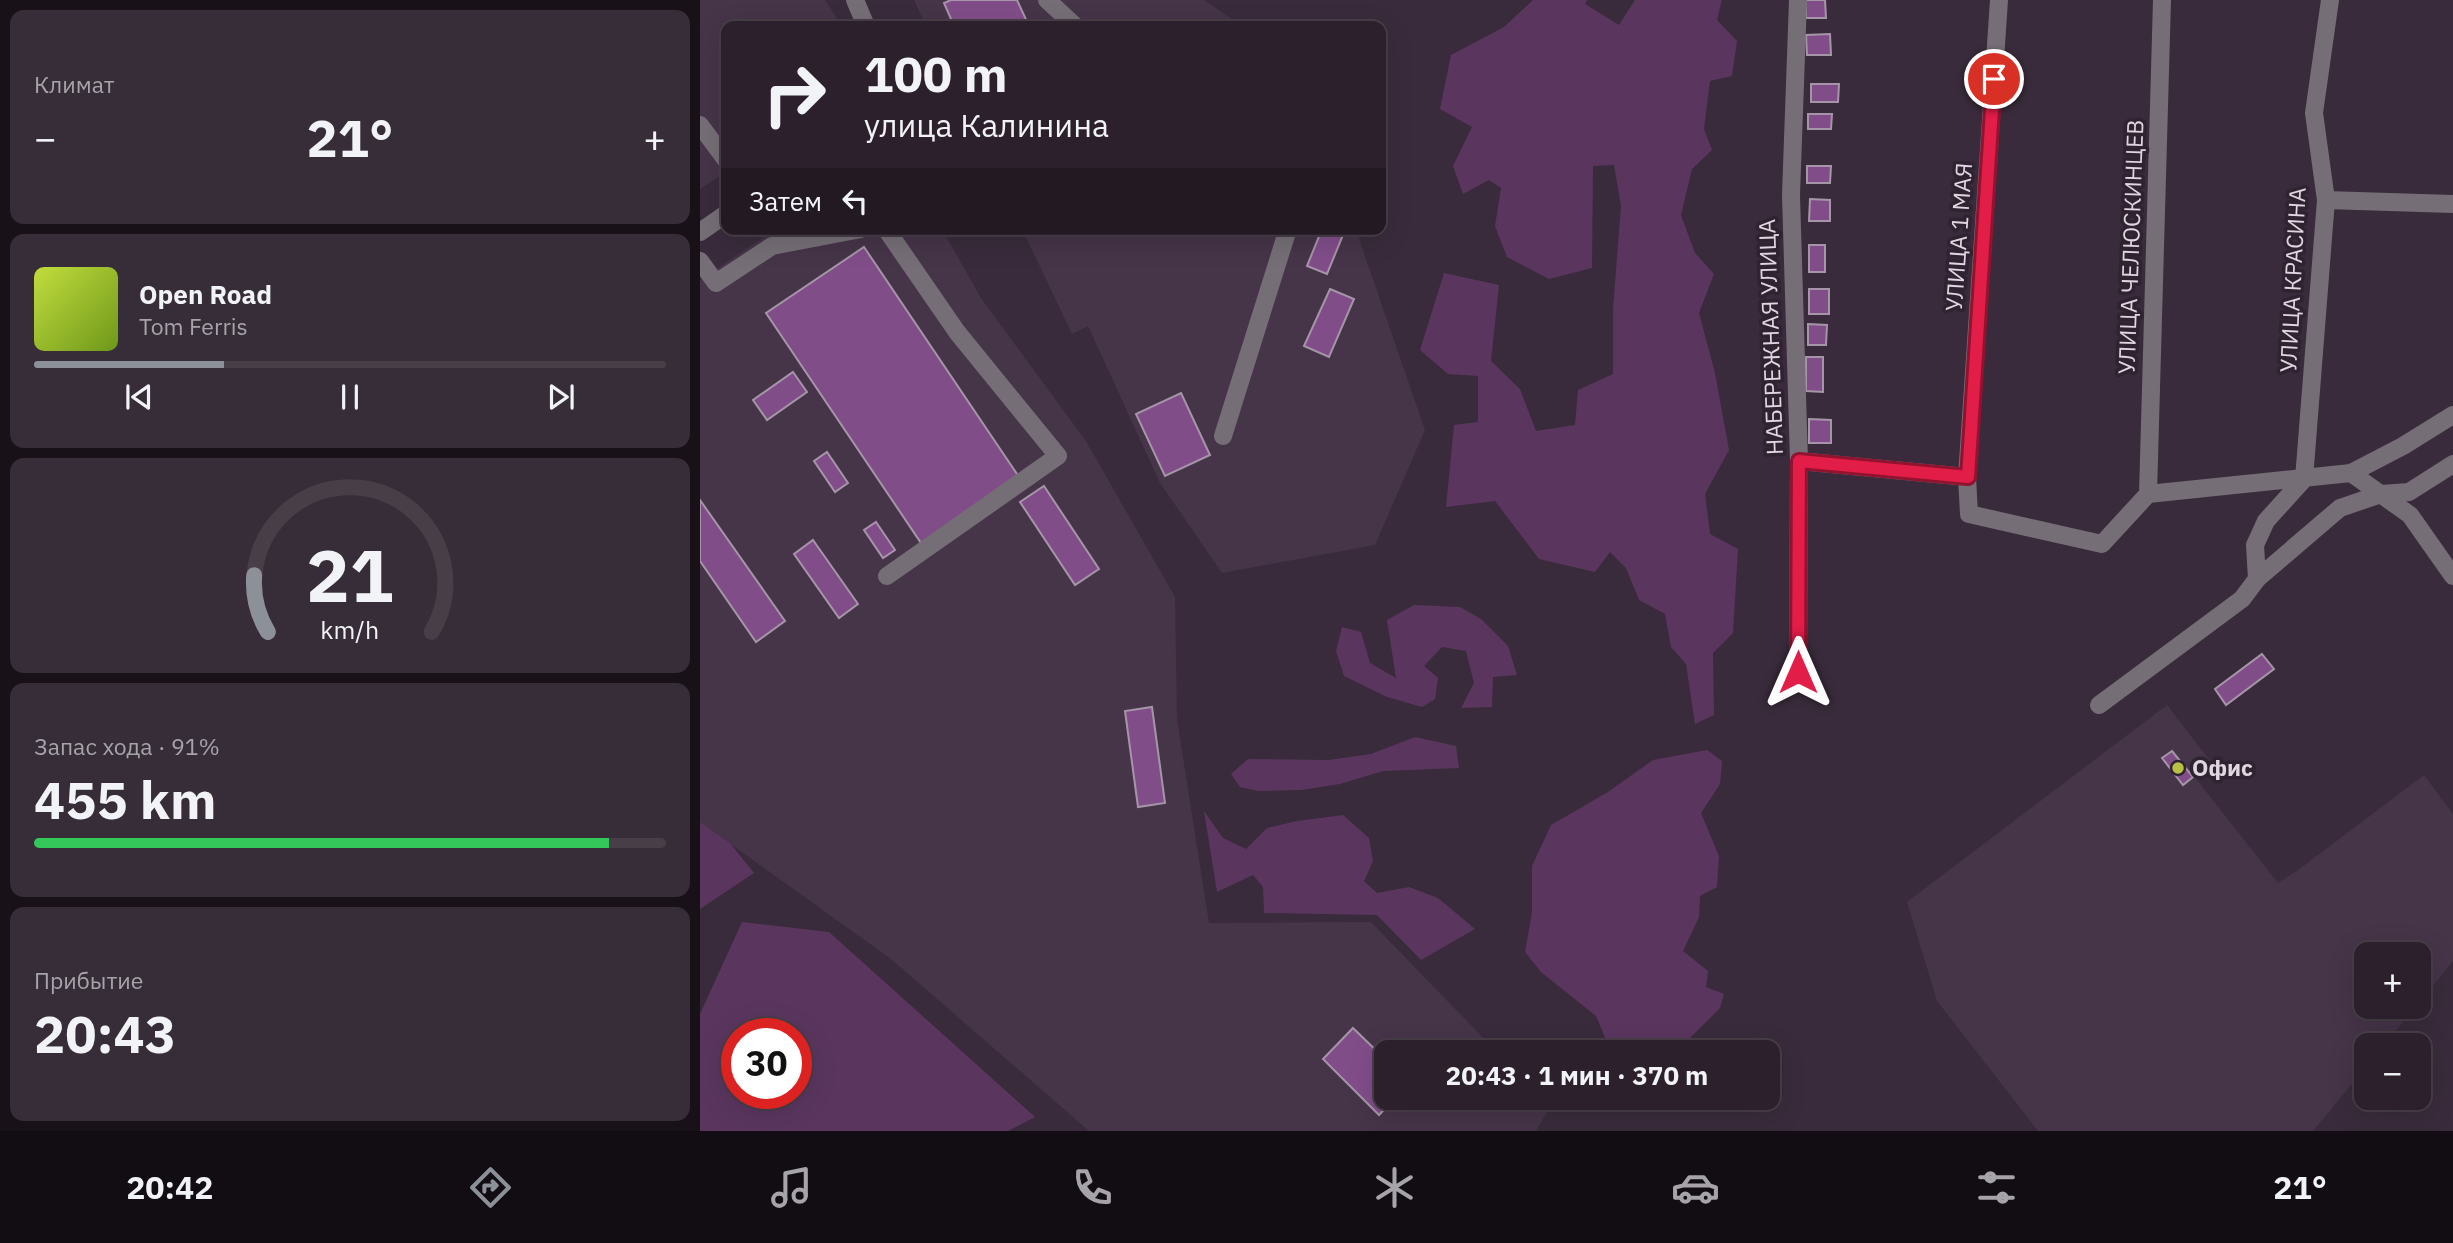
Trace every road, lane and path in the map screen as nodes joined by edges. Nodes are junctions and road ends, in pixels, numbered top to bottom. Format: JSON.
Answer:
{"nodes":[{"id":1,"x":855,"y":0,"type":"edge"},
{"id":2,"x":1047,"y":0,"type":"edge"},
{"id":3,"x":1798,"y":0,"type":"edge"},
{"id":4,"x":1999,"y":0,"type":"edge"},
{"id":5,"x":2162,"y":0,"type":"edge"},
{"id":6,"x":2330,"y":0,"type":"edge"},
{"id":7,"x":864,"y":21,"type":"edge"},
{"id":8,"x":1070,"y":21,"type":"edge"},
{"id":9,"x":700,"y":125,"type":"edge"},
{"id":10,"x":721,"y":153,"type":"edge"},
{"id":11,"x":2326,"y":200,"type":"junction"},
{"id":12,"x":2453,"y":204,"type":"edge"},
{"id":13,"x":721,"y":218,"type":"edge"},
{"id":14,"x":700,"y":232,"type":"edge"},
{"id":15,"x":830,"y":235,"type":"edge"},
{"id":16,"x":891,"y":235,"type":"edge"},
{"id":17,"x":1286,"y":235,"type":"edge"},
{"id":18,"x":700,"y":261,"type":"edge"},
{"id":19,"x":2453,"y":415,"type":"edge"},
{"id":20,"x":1223,"y":436,"type":"dead end"},
{"id":21,"x":1799,"y":461,"type":"junction"},
{"id":22,"x":2453,"y":464,"type":"edge"},
{"id":23,"x":2351,"y":473,"type":"junction"},
{"id":24,"x":1968,"y":477,"type":"junction"},
{"id":25,"x":2304,"y":479,"type":"junction"},
{"id":26,"x":2148,"y":494,"type":"junction"},
{"id":27,"x":2381,"y":494,"type":"junction"},
{"id":28,"x":887,"y":576,"type":"dead end"},
{"id":29,"x":2453,"y":576,"type":"edge"},
{"id":30,"x":2257,"y":579,"type":"junction"},
{"id":31,"x":1798,"y":672,"type":"dead end"},
{"id":32,"x":2099,"y":705,"type":"dead end"}],
"edges":[{"from":1,"to":7,"type":"street"},
{"from":2,"to":8,"type":"street"},
{"from":3,"to":21,"type":"street","name":"НАБЕРЕЖНАЯ УЛИЦА"},
{"from":4,"to":24,"type":"street","name":"УЛИЦА 1 МАЯ"},
{"from":5,"to":26,"type":"street","name":"УЛИЦА ЧЕЛЮСКИНЦЕВ"},
{"from":6,"to":11,"type":"street","name":"УЛИЦА КРАСИНА"},
{"from":9,"to":10,"type":"street"},
{"from":11,"to":12,"type":"street"},
{"from":11,"to":25,"type":"street","name":"УЛИЦА КРАСИНА"},
{"from":13,"to":14,"type":"street"},
{"from":15,"to":18,"type":"street"},
{"from":16,"to":28,"type":"street"},
{"from":17,"to":20,"type":"street"},
{"from":19,"to":23,"type":"street"},
{"from":21,"to":24,"type":"street"},
{"from":21,"to":31,"type":"street","name":"НАБЕРЕЖНАЯ УЛИЦА"},
{"from":22,"to":27,"type":"street"},
{"from":23,"to":25,"type":"street"},
{"from":23,"to":27,"type":"street"},
{"from":24,"to":26,"type":"street","name":"УЛИЦА 1 МАЯ"},
{"from":25,"to":26,"type":"street"},
{"from":25,"to":30,"type":"street"},
{"from":27,"to":29,"type":"street"},
{"from":27,"to":30,"type":"street"},
{"from":30,"to":32,"type":"street"}]}
